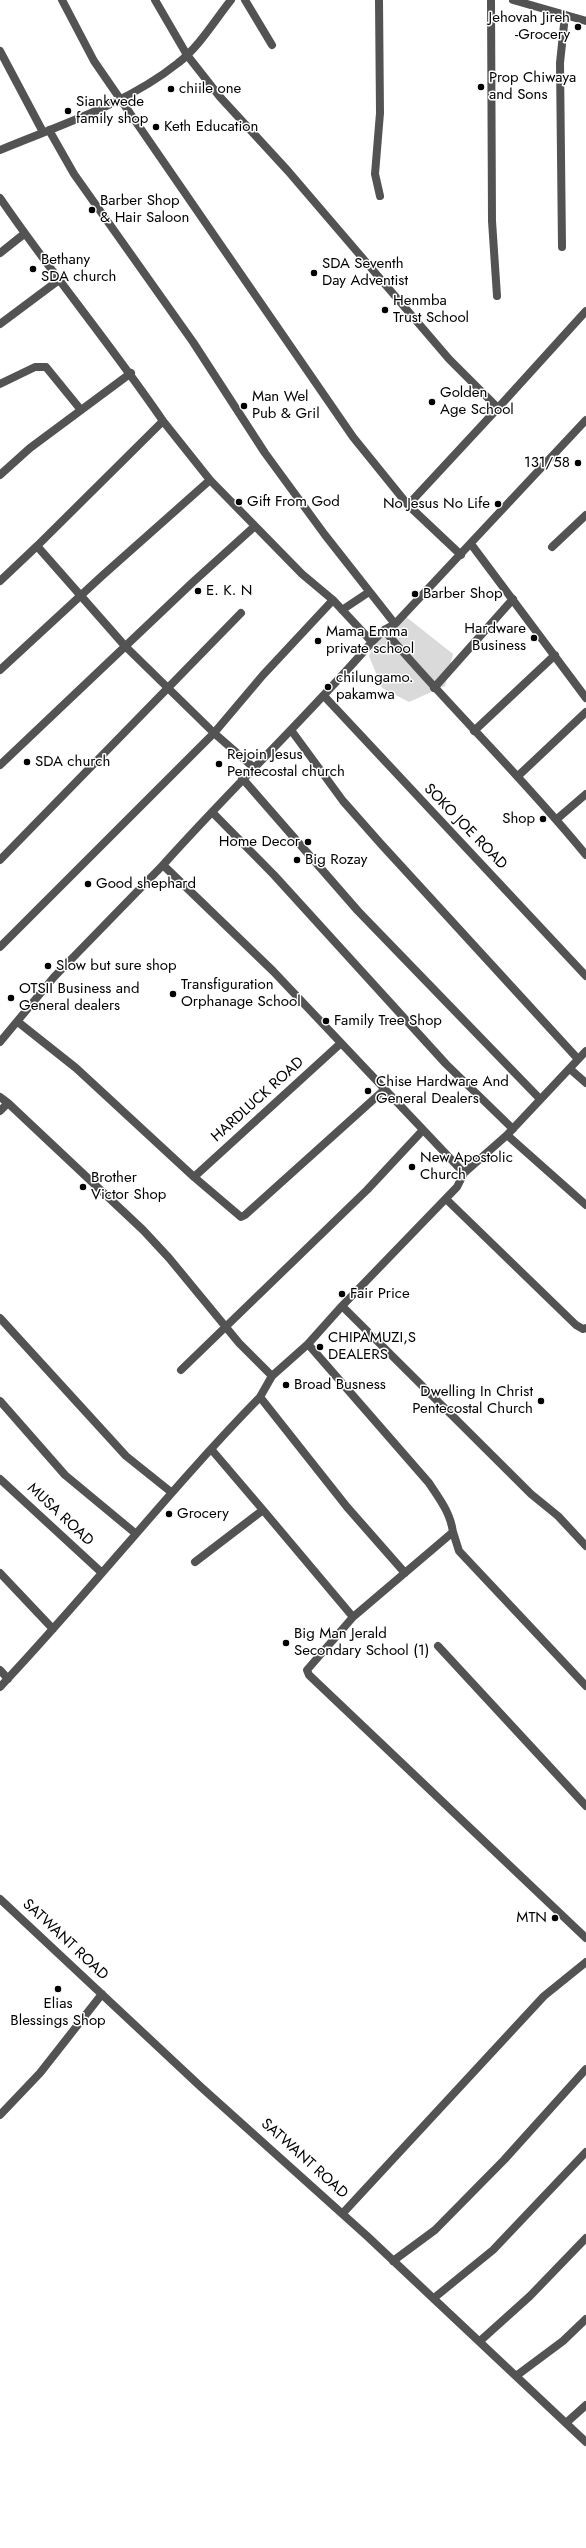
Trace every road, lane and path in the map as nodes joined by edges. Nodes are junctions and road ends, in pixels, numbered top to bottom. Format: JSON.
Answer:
{"nodes":[{"id":1,"x":62,"y":0,"type":"edge"},
{"id":2,"x":155,"y":0,"type":"edge"},
{"id":3,"x":231,"y":0,"type":"edge"},
{"id":4,"x":245,"y":0,"type":"edge"},
{"id":5,"x":379,"y":0,"type":"edge"},
{"id":6,"x":491,"y":0,"type":"edge"},
{"id":7,"x":513,"y":0,"type":"edge"},
{"id":8,"x":565,"y":15,"type":"junction"},
{"id":9,"x":586,"y":21,"type":"edge"},
{"id":10,"x":272,"y":45,"type":"dead end"},
{"id":11,"x":0,"y":51,"type":"edge"},
{"id":12,"x":187,"y":55,"type":"junction"},
{"id":13,"x":120,"y":99,"type":"junction"},
{"id":14,"x":46,"y":131,"type":"junction"},
{"id":15,"x":0,"y":150,"type":"edge"},
{"id":16,"x":380,"y":196,"type":"dead end"},
{"id":17,"x":0,"y":198,"type":"edge"},
{"id":18,"x":24,"y":234,"type":"junction"},
{"id":19,"x":562,"y":247,"type":"dead end"},
{"id":20,"x":0,"y":253,"type":"edge"},
{"id":21,"x":59,"y":280,"type":"junction"},
{"id":22,"x":497,"y":296,"type":"dead end"},
{"id":23,"x":586,"y":311,"type":"edge"},
{"id":24,"x":0,"y":324,"type":"edge"},
{"id":25,"x":131,"y":373,"type":"junction"},
{"id":26,"x":0,"y":384,"type":"edge"},
{"id":27,"x":498,"y":408,"type":"junction"},
{"id":28,"x":81,"y":410,"type":"junction"},
{"id":29,"x":586,"y":420,"type":"edge"},
{"id":30,"x":163,"y":421,"type":"junction"},
{"id":31,"x":0,"y":475,"type":"edge"},
{"id":32,"x":210,"y":480,"type":"junction"},
{"id":33,"x":408,"y":505,"type":"junction"},
{"id":34,"x":586,"y":515,"type":"edge"},
{"id":35,"x":255,"y":526,"type":"junction"},
{"id":36,"x":471,"y":544,"type":"junction"},
{"id":37,"x":37,"y":546,"type":"junction"},
{"id":38,"x":554,"y":546,"type":"dead end"},
{"id":39,"x":461,"y":555,"type":"junction"},
{"id":40,"x":0,"y":581,"type":"edge"},
{"id":41,"x":369,"y":592,"type":"junction"},
{"id":42,"x":81,"y":597,"type":"junction"},
{"id":43,"x":513,"y":599,"type":"junction"},
{"id":44,"x":332,"y":600,"type":"junction"},
{"id":45,"x":342,"y":610,"type":"junction"},
{"id":46,"x":241,"y":613,"type":"dead end"},
{"id":47,"x":395,"y":624,"type":"junction"},
{"id":48,"x":384,"y":630,"type":"junction"},
{"id":49,"x":372,"y":642,"type":"junction"},
{"id":50,"x":125,"y":646,"type":"junction"},
{"id":51,"x":555,"y":655,"type":"junction"},
{"id":52,"x":0,"y":670,"type":"edge"},
{"id":53,"x":434,"y":688,"type":"junction"},
{"id":54,"x":168,"y":689,"type":"junction"},
{"id":55,"x":325,"y":697,"type":"junction"},
{"id":56,"x":586,"y":698,"type":"edge"},
{"id":57,"x":586,"y":712,"type":"edge"},
{"id":58,"x":291,"y":730,"type":"junction"},
{"id":59,"x":474,"y":731,"type":"junction"},
{"id":60,"x":214,"y":734,"type":"junction"},
{"id":61,"x":0,"y":765,"type":"edge"},
{"id":62,"x":253,"y":767,"type":"junction"},
{"id":63,"x":518,"y":776,"type":"junction"},
{"id":64,"x":242,"y":778,"type":"junction"},
{"id":65,"x":586,"y":794,"type":"edge"},
{"id":66,"x":212,"y":812,"type":"junction"},
{"id":67,"x":557,"y":819,"type":"junction"},
{"id":68,"x":586,"y":855,"type":"edge"},
{"id":69,"x":0,"y":860,"type":"edge"},
{"id":70,"x":163,"y":866,"type":"junction"},
{"id":71,"x":0,"y":947,"type":"edge"},
{"id":72,"x":586,"y":976,"type":"edge"},
{"id":73,"x":18,"y":1022,"type":"junction"},
{"id":74,"x":0,"y":1042,"type":"edge"},
{"id":75,"x":341,"y":1043,"type":"junction"},
{"id":76,"x":586,"y":1051,"type":"edge"},
{"id":77,"x":578,"y":1059,"type":"junction"},
{"id":78,"x":570,"y":1070,"type":"junction"},
{"id":79,"x":586,"y":1083,"type":"edge"},
{"id":80,"x":384,"y":1090,"type":"junction"},
{"id":81,"x":0,"y":1097,"type":"edge"},
{"id":82,"x":540,"y":1099,"type":"junction"},
{"id":83,"x":8,"y":1103,"type":"junction"},
{"id":84,"x":0,"y":1111,"type":"edge"},
{"id":85,"x":423,"y":1130,"type":"junction"},
{"id":86,"x":510,"y":1132,"type":"junction"},
{"id":87,"x":464,"y":1173,"type":"junction"},
{"id":88,"x":194,"y":1178,"type":"junction"},
{"id":89,"x":446,"y":1199,"type":"junction"},
{"id":90,"x":586,"y":1205,"type":"edge"},
{"id":91,"x":342,"y":1306,"type":"junction"},
{"id":92,"x":0,"y":1318,"type":"edge"},
{"id":93,"x":224,"y":1326,"type":"junction"},
{"id":94,"x":586,"y":1328,"type":"edge"},
{"id":95,"x":308,"y":1344,"type":"junction"},
{"id":96,"x":181,"y":1370,"type":"dead end"},
{"id":97,"x":272,"y":1376,"type":"junction"},
{"id":98,"x":260,"y":1397,"type":"junction"},
{"id":99,"x":0,"y":1401,"type":"edge"},
{"id":100,"x":211,"y":1449,"type":"junction"},
{"id":101,"x":0,"y":1479,"type":"edge"},
{"id":102,"x":172,"y":1492,"type":"junction"},
{"id":103,"x":263,"y":1510,"type":"junction"},
{"id":104,"x":453,"y":1532,"type":"junction"},
{"id":105,"x":135,"y":1533,"type":"junction"},
{"id":106,"x":586,"y":1546,"type":"edge"},
{"id":107,"x":195,"y":1562,"type":"dead end"},
{"id":108,"x":101,"y":1572,"type":"junction"},
{"id":109,"x":0,"y":1573,"type":"edge"},
{"id":110,"x":405,"y":1573,"type":"junction"},
{"id":111,"x":353,"y":1617,"type":"junction"},
{"id":112,"x":53,"y":1629,"type":"junction"},
{"id":113,"x":438,"y":1646,"type":"dead end"},
{"id":114,"x":0,"y":1670,"type":"edge"},
{"id":115,"x":8,"y":1679,"type":"junction"},
{"id":116,"x":586,"y":1686,"type":"edge"},
{"id":117,"x":0,"y":1687,"type":"edge"},
{"id":118,"x":586,"y":1806,"type":"edge"},
{"id":119,"x":0,"y":1899,"type":"edge"},
{"id":120,"x":586,"y":1938,"type":"edge"},
{"id":121,"x":586,"y":1962,"type":"edge"},
{"id":122,"x":102,"y":1994,"type":"junction"},
{"id":123,"x":586,"y":2069,"type":"edge"},
{"id":124,"x":0,"y":2115,"type":"edge"},
{"id":125,"x":586,"y":2152,"type":"edge"},
{"id":126,"x":343,"y":2213,"type":"junction"},
{"id":127,"x":586,"y":2238,"type":"edge"},
{"id":128,"x":394,"y":2261,"type":"junction"},
{"id":129,"x":434,"y":2298,"type":"junction"},
{"id":130,"x":586,"y":2319,"type":"edge"},
{"id":131,"x":480,"y":2341,"type":"junction"},
{"id":132,"x":516,"y":2376,"type":"junction"},
{"id":133,"x":586,"y":2404,"type":"edge"},
{"id":134,"x":566,"y":2423,"type":"junction"},
{"id":135,"x":586,"y":2442,"type":"edge"}],
"edges":[{"from":1,"to":13,"type":"street"},
{"from":2,"to":12,"type":"street"},
{"from":3,"to":12,"type":"street"},
{"from":4,"to":10,"type":"street"},
{"from":5,"to":16,"type":"street"},
{"from":6,"to":22,"type":"street"},
{"from":7,"to":8,"type":"street"},
{"from":8,"to":9,"type":"street"},
{"from":8,"to":19,"type":"street"},
{"from":11,"to":14,"type":"street"},
{"from":12,"to":13,"type":"street"},
{"from":12,"to":27,"type":"street"},
{"from":13,"to":14,"type":"street"},
{"from":13,"to":33,"type":"street"},
{"from":14,"to":15,"type":"street"},
{"from":14,"to":41,"type":"street"},
{"from":17,"to":18,"type":"street"},
{"from":18,"to":20,"type":"street"},
{"from":18,"to":21,"type":"street"},
{"from":21,"to":24,"type":"street"},
{"from":21,"to":25,"type":"street"},
{"from":23,"to":27,"type":"street"},
{"from":25,"to":28,"type":"street"},
{"from":25,"to":30,"type":"street"},
{"from":26,"to":28,"type":"street"},
{"from":27,"to":33,"type":"street"},
{"from":28,"to":31,"type":"street"},
{"from":29,"to":36,"type":"street"},
{"from":30,"to":32,"type":"street"},
{"from":30,"to":37,"type":"street"},
{"from":32,"to":35,"type":"street"},
{"from":32,"to":42,"type":"street"},
{"from":33,"to":39,"type":"street"},
{"from":34,"to":38,"type":"street"},
{"from":35,"to":44,"type":"street"},
{"from":35,"to":50,"type":"street"},
{"from":36,"to":39,"type":"street"},
{"from":36,"to":43,"type":"street"},
{"from":37,"to":40,"type":"street"},
{"from":37,"to":42,"type":"street"},
{"from":39,"to":47,"type":"street"},
{"from":41,"to":45,"type":"street"},
{"from":41,"to":47,"type":"street"},
{"from":42,"to":50,"type":"street"},
{"from":42,"to":52,"type":"street"},
{"from":43,"to":51,"type":"street"},
{"from":43,"to":53,"type":"street"},
{"from":44,"to":45,"type":"street"},
{"from":44,"to":60,"type":"street"},
{"from":45,"to":49,"type":"street"},
{"from":46,"to":54,"type":"street"},
{"from":47,"to":48,"type":"street"},
{"from":48,"to":49,"type":"street"},
{"from":48,"to":53,"type":"street"},
{"from":49,"to":55,"type":"street"},
{"from":50,"to":54,"type":"street"},
{"from":50,"to":61,"type":"street"},
{"from":51,"to":56,"type":"street"},
{"from":51,"to":59,"type":"street"},
{"from":53,"to":59,"type":"street"},
{"from":54,"to":60,"type":"street"},
{"from":54,"to":69,"type":"street"},
{"from":55,"to":58,"type":"street"},
{"from":55,"to":72,"type":"street","name":"SOKO JOE ROAD"},
{"from":57,"to":63,"type":"street"},
{"from":58,"to":62,"type":"street"},
{"from":58,"to":77,"type":"street"},
{"from":59,"to":63,"type":"street"},
{"from":60,"to":62,"type":"street"},
{"from":60,"to":71,"type":"street"},
{"from":62,"to":64,"type":"street"},
{"from":63,"to":67,"type":"street"},
{"from":64,"to":66,"type":"street"},
{"from":64,"to":82,"type":"street"},
{"from":65,"to":67,"type":"street"},
{"from":66,"to":70,"type":"street"},
{"from":66,"to":86,"type":"street"},
{"from":67,"to":68,"type":"street"},
{"from":70,"to":73,"type":"street"},
{"from":70,"to":75,"type":"street"},
{"from":73,"to":74,"type":"street"},
{"from":73,"to":88,"type":"street"},
{"from":75,"to":80,"type":"street"},
{"from":75,"to":88,"type":"street","name":"HARDLUCK ROAD"},
{"from":76,"to":77,"type":"street"},
{"from":77,"to":78,"type":"street"},
{"from":78,"to":79,"type":"street"},
{"from":78,"to":82,"type":"street"},
{"from":80,"to":85,"type":"street"},
{"from":80,"to":88,"type":"street"},
{"from":81,"to":83,"type":"street"},
{"from":82,"to":86,"type":"street"},
{"from":83,"to":84,"type":"street"},
{"from":83,"to":93,"type":"street"},
{"from":85,"to":87,"type":"street"},
{"from":85,"to":93,"type":"street"},
{"from":86,"to":87,"type":"street"},
{"from":86,"to":90,"type":"street"},
{"from":87,"to":89,"type":"street"},
{"from":89,"to":91,"type":"street"},
{"from":89,"to":94,"type":"street"},
{"from":91,"to":95,"type":"street"},
{"from":91,"to":106,"type":"street"},
{"from":92,"to":102,"type":"street"},
{"from":93,"to":96,"type":"street"},
{"from":93,"to":97,"type":"street"},
{"from":95,"to":97,"type":"street"},
{"from":95,"to":104,"type":"street"},
{"from":97,"to":98,"type":"street"},
{"from":98,"to":100,"type":"street"},
{"from":98,"to":110,"type":"street"},
{"from":99,"to":105,"type":"street"},
{"from":100,"to":102,"type":"street"},
{"from":100,"to":103,"type":"street"},
{"from":101,"to":108,"type":"street","name":"MUSA ROAD"},
{"from":102,"to":105,"type":"street"},
{"from":103,"to":107,"type":"street"},
{"from":103,"to":111,"type":"street"},
{"from":104,"to":110,"type":"street"},
{"from":104,"to":116,"type":"street"},
{"from":105,"to":108,"type":"street"},
{"from":108,"to":112,"type":"street"},
{"from":109,"to":112,"type":"street"},
{"from":110,"to":111,"type":"street"},
{"from":111,"to":120,"type":"street"},
{"from":112,"to":115,"type":"street"},
{"from":113,"to":118,"type":"street"},
{"from":114,"to":115,"type":"street"},
{"from":115,"to":117,"type":"street"},
{"from":119,"to":122,"type":"street","name":"SATWANT ROAD"},
{"from":121,"to":126,"type":"street"},
{"from":122,"to":124,"type":"street"},
{"from":122,"to":126,"type":"street","name":"SATWANT ROAD"},
{"from":123,"to":128,"type":"street"},
{"from":125,"to":129,"type":"street"},
{"from":126,"to":128,"type":"street","name":"SATWANT ROAD"},
{"from":127,"to":131,"type":"street"},
{"from":128,"to":129,"type":"street","name":"SATWANT ROAD"},
{"from":129,"to":131,"type":"street","name":"SATWANT ROAD"},
{"from":130,"to":132,"type":"street"},
{"from":131,"to":132,"type":"street","name":"SATWANT ROAD"},
{"from":132,"to":134,"type":"street","name":"SATWANT ROAD"},
{"from":133,"to":134,"type":"street"},
{"from":134,"to":135,"type":"street","name":"SATWANT ROAD"}]}
